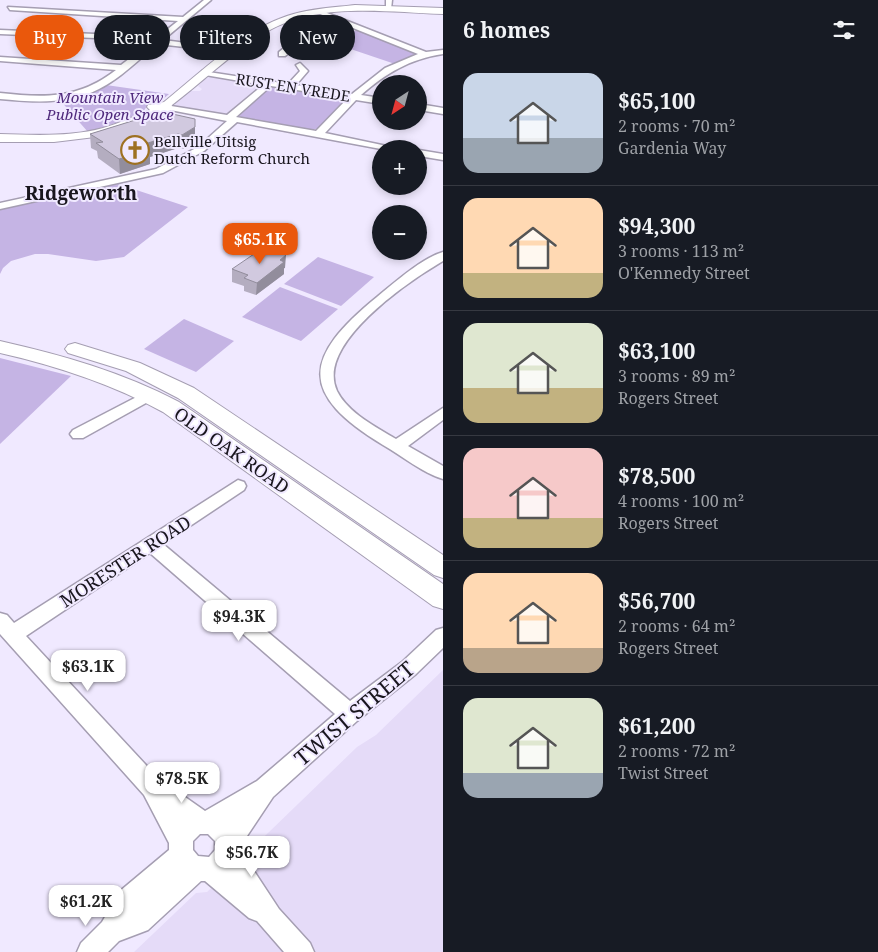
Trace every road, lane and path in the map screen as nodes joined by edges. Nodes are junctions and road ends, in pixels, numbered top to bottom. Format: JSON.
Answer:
{"nodes":[{"id":1,"x":20,"y":0,"type":"edge"},
{"id":2,"x":208,"y":0,"type":"edge"},
{"id":3,"x":389,"y":4,"type":"edge"},
{"id":4,"x":443,"y":11,"type":"edge"},
{"id":5,"x":320,"y":12,"type":"junction"},
{"id":6,"x":189,"y":15,"type":"edge"},
{"id":7,"x":327,"y":15,"type":"edge"},
{"id":8,"x":180,"y":19,"type":"edge"},
{"id":9,"x":180,"y":22,"type":"edge"},
{"id":10,"x":270,"y":26,"type":"edge"},
{"id":11,"x":355,"y":28,"type":"edge"},
{"id":12,"x":170,"y":30,"type":"edge"},
{"id":13,"x":0,"y":32,"type":"edge"},
{"id":14,"x":94,"y":36,"type":"edge"},
{"id":15,"x":443,"y":52,"type":"edge"},
{"id":16,"x":424,"y":54,"type":"junction"},
{"id":17,"x":0,"y":60,"type":"edge"},
{"id":18,"x":132,"y":60,"type":"edge"},
{"id":19,"x":223,"y":60,"type":"edge"},
{"id":20,"x":300,"y":65,"type":"dead end"},
{"id":21,"x":122,"y":68,"type":"junction"},
{"id":22,"x":206,"y":73,"type":"junction"},
{"id":23,"x":270,"y":83,"type":"junction"},
{"id":24,"x":290,"y":86,"type":"junction"},
{"id":25,"x":0,"y":96,"type":"edge"},
{"id":26,"x":354,"y":97,"type":"junction"},
{"id":27,"x":372,"y":100,"type":"edge"},
{"id":28,"x":160,"y":107,"type":"junction"},
{"id":29,"x":428,"y":108,"type":"edge"},
{"id":30,"x":443,"y":111,"type":"edge"},
{"id":31,"x":231,"y":120,"type":"junction"},
{"id":32,"x":318,"y":135,"type":"junction"},
{"id":33,"x":0,"y":138,"type":"edge"},
{"id":34,"x":372,"y":145,"type":"edge"},
{"id":35,"x":427,"y":154,"type":"edge"},
{"id":36,"x":443,"y":157,"type":"edge"},
{"id":37,"x":0,"y":206,"type":"edge"},
{"id":38,"x":443,"y":256,"type":"edge"},
{"id":39,"x":0,"y":332,"type":"edge"},
{"id":40,"x":0,"y":347,"type":"edge"},
{"id":41,"x":150,"y":395,"type":"junction"},
{"id":42,"x":443,"y":413,"type":"edge"},
{"id":43,"x":78,"y":434,"type":"dead end"},
{"id":44,"x":398,"y":445,"type":"junction"},
{"id":45,"x":443,"y":473,"type":"edge"},
{"id":46,"x":238,"y":486,"type":"dead end"},
{"id":47,"x":151,"y":544,"type":"junction"},
{"id":48,"x":443,"y":568,"type":"edge"},
{"id":49,"x":443,"y":598,"type":"edge"},
{"id":50,"x":6,"y":628,"type":"edge"},
{"id":51,"x":443,"y":636,"type":"edge"},
{"id":52,"x":350,"y":714,"type":"junction"},
{"id":53,"x":150,"y":786,"type":"junction"},
{"id":54,"x":265,"y":789,"type":"junction"},
{"id":55,"x":204,"y":822,"type":"junction"},
{"id":56,"x":227,"y":849,"type":"junction"},
{"id":57,"x":193,"y":858,"type":"junction"},
{"id":58,"x":270,"y":918,"type":"junction"},
{"id":59,"x":110,"y":932,"type":"joint"},
{"id":60,"x":90,"y":952,"type":"edge"},
{"id":61,"x":301,"y":952,"type":"edge"}],
"edges":[{"from":1,"to":8,"type":"street"},
{"from":2,"to":6,"type":"street"},
{"from":3,"to":4,"type":"street"},
{"from":3,"to":5,"type":"street"},
{"from":5,"to":7,"type":"street"},
{"from":5,"to":10,"type":"street"},
{"from":9,"to":12,"type":"street"},
{"from":11,"to":16,"type":"street"},
{"from":13,"to":14,"type":"street"},
{"from":15,"to":16,"type":"street"},
{"from":16,"to":26,"type":"street"},
{"from":17,"to":21,"type":"street"},
{"from":18,"to":21,"type":"street"},
{"from":19,"to":22,"type":"street"},
{"from":20,"to":24,"type":"street"},
{"from":21,"to":25,"type":"street"},
{"from":22,"to":23,"type":"street","name":"RUST EN VREDE"},
{"from":22,"to":28,"type":"street"},
{"from":23,"to":24,"type":"street","name":"RUST EN VREDE"},
{"from":23,"to":31,"type":"street"},
{"from":24,"to":26,"type":"street","name":"RUST EN VREDE"},
{"from":26,"to":27,"type":"street","name":"RUST EN VREDE"},
{"from":26,"to":32,"type":"street"},
{"from":28,"to":31,"type":"street"},
{"from":28,"to":33,"type":"street"},
{"from":29,"to":30,"type":"street"},
{"from":31,"to":32,"type":"street"},
{"from":31,"to":37,"type":"street"},
{"from":32,"to":34,"type":"street"},
{"from":35,"to":36,"type":"street"},
{"from":38,"to":44,"type":"street"},
{"from":39,"to":48,"type":"main road","name":"OLD OAK ROAD"},
{"from":40,"to":41,"type":"main road","name":"OLD OAK ROAD"},
{"from":41,"to":43,"type":"street"},
{"from":41,"to":49,"type":"main road","name":"OLD OAK ROAD"},
{"from":42,"to":44,"type":"street"},
{"from":44,"to":45,"type":"street"},
{"from":46,"to":47,"type":"street","name":"MORESTER ROAD"},
{"from":47,"to":50,"type":"street","name":"MORESTER ROAD"},
{"from":47,"to":52,"type":"street"},
{"from":50,"to":53,"type":"street"},
{"from":51,"to":52,"type":"street","name":"TWIST STREET"},
{"from":52,"to":54,"type":"street","name":"TWIST STREET"},
{"from":53,"to":55,"type":"street"},
{"from":53,"to":57,"type":"street"},
{"from":54,"to":55,"type":"street","name":"TWIST STREET"},
{"from":54,"to":56,"type":"street","name":"TWIST STREET"},
{"from":55,"to":56,"type":"street"},
{"from":55,"to":57,"type":"street"},
{"from":56,"to":57,"type":"street"},
{"from":56,"to":58,"type":"street"},
{"from":57,"to":58,"type":"street"},
{"from":57,"to":59,"type":"street"},
{"from":58,"to":61,"type":"street"},
{"from":59,"to":60,"type":"street"}]}
